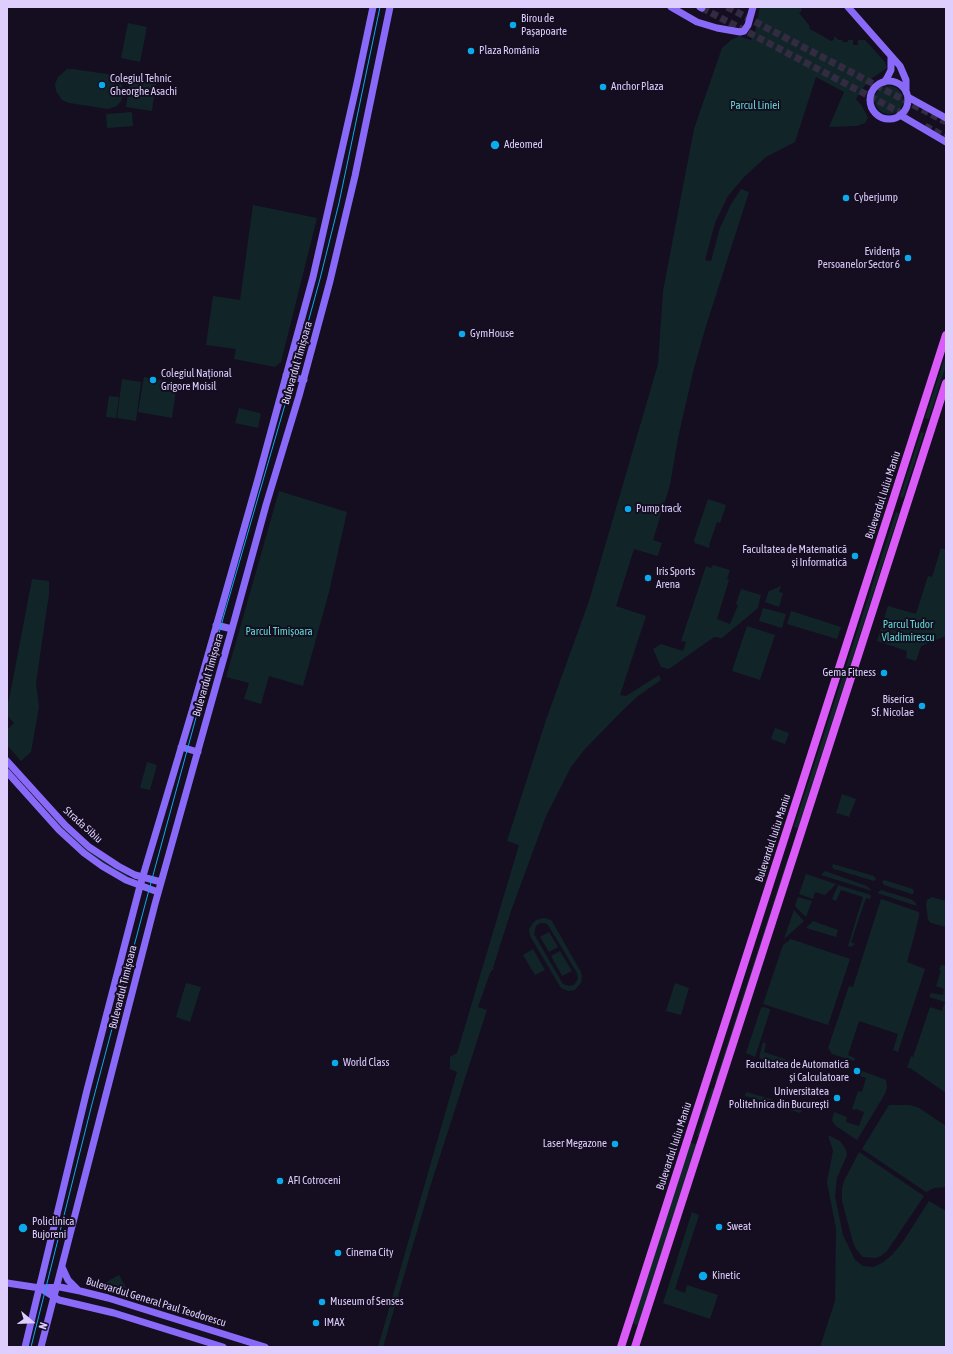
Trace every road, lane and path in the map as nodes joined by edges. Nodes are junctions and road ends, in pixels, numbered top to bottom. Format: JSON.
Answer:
{"nodes":[{"id":1,"x":373,"y":7,"type":"edge"},
{"id":2,"x":390,"y":7,"type":"edge"},
{"id":3,"x":671,"y":7,"type":"edge"},
{"id":4,"x":753,"y":7,"type":"edge"},
{"id":5,"x":848,"y":7,"type":"edge"},
{"id":6,"x":891,"y":56,"type":"junction"},
{"id":7,"x":883,"y":82,"type":"junction"},
{"id":8,"x":907,"y":95,"type":"junction"},
{"id":9,"x":900,"y":115,"type":"junction"},
{"id":10,"x":946,"y":118,"type":"edge"},
{"id":11,"x":946,"y":142,"type":"edge"},
{"id":12,"x":946,"y":335,"type":"edge"},
{"id":13,"x":286,"y":375,"type":"junction"},
{"id":14,"x":304,"y":380,"type":"junction"},
{"id":15,"x":946,"y":383,"type":"edge"},
{"id":16,"x":258,"y":479,"type":"junction"},
{"id":17,"x":272,"y":483,"type":"junction"},
{"id":18,"x":216,"y":625,"type":"junction"},
{"id":19,"x":232,"y":629,"type":"junction"},
{"id":20,"x":181,"y":747,"type":"junction"},
{"id":21,"x":198,"y":752,"type":"junction"},
{"id":22,"x":7,"y":760,"type":"edge"},
{"id":23,"x":7,"y":772,"type":"edge"},
{"id":24,"x":142,"y":877,"type":"junction"},
{"id":25,"x":161,"y":882,"type":"junction"},
{"id":26,"x":140,"y":886,"type":"junction"},
{"id":27,"x":158,"y":892,"type":"junction"},
{"id":28,"x":706,"y":1083,"type":"junction"},
{"id":29,"x":719,"y":1087,"type":"junction"},
{"id":30,"x":62,"y":1267,"type":"junction"},
{"id":31,"x":7,"y":1283,"type":"edge"},
{"id":32,"x":57,"y":1287,"type":"junction"},
{"id":33,"x":40,"y":1288,"type":"junction"},
{"id":34,"x":80,"y":1291,"type":"junction"},
{"id":35,"x":55,"y":1297,"type":"junction"},
{"id":36,"x":25,"y":1347,"type":"edge"},
{"id":37,"x":41,"y":1347,"type":"edge"},
{"id":38,"x":223,"y":1347,"type":"edge"},
{"id":39,"x":265,"y":1347,"type":"edge"},
{"id":40,"x":621,"y":1347,"type":"edge"},
{"id":41,"x":635,"y":1347,"type":"edge"}],
"edges":[{"from":1,"to":13,"type":"main road","name":"Bulevardul Timișoara"},
{"from":2,"to":14,"type":"main road","name":"Bulevardul Timișoara"},
{"from":3,"to":4,"type":"main road"},
{"from":5,"to":6,"type":"main road"},
{"from":6,"to":7,"type":"main road"},
{"from":6,"to":8,"type":"main road"},
{"from":7,"to":8,"type":"main road"},
{"from":7,"to":9,"type":"main road"},
{"from":8,"to":9,"type":"main road"},
{"from":8,"to":10,"type":"main road"},
{"from":9,"to":11,"type":"main road"},
{"from":12,"to":28,"type":"main road","name":"Bulevardul Iuliu Maniu"},
{"from":13,"to":14,"type":"main road"},
{"from":13,"to":16,"type":"main road","name":"Bulevardul Timișoara"},
{"from":14,"to":17,"type":"main road","name":"Bulevardul Timișoara"},
{"from":15,"to":29,"type":"main road"},
{"from":16,"to":17,"type":"main road"},
{"from":16,"to":18,"type":"main road","name":"Bulevardul Timișoara"},
{"from":17,"to":19,"type":"main road","name":"Bulevardul Timișoara"},
{"from":18,"to":19,"type":"main road"},
{"from":18,"to":20,"type":"main road","name":"Bulevardul Timișoara"},
{"from":19,"to":21,"type":"main road","name":"Bulevardul Timișoara"},
{"from":20,"to":21,"type":"main road"},
{"from":20,"to":24,"type":"main road","name":"Bulevardul Timișoara"},
{"from":21,"to":25,"type":"main road","name":"Bulevardul Timișoara"},
{"from":22,"to":24,"type":"main road","name":"Strada Sibiu"},
{"from":23,"to":26,"type":"main road","name":"Strada Sibiu"},
{"from":24,"to":25,"type":"main road","name":"Strada Sibiu"},
{"from":24,"to":26,"type":"main road","name":"Bulevardul Timișoara"},
{"from":25,"to":27,"type":"main road","name":"Bulevardul Timișoara"},
{"from":26,"to":27,"type":"main road","name":"Strada Sibiu"},
{"from":26,"to":33,"type":"main road","name":"Bulevardul Timișoara"},
{"from":27,"to":30,"type":"main road","name":"Bulevardul Timișoara"},
{"from":28,"to":29,"type":"main road"},
{"from":28,"to":40,"type":"main road","name":"Bulevardul Iuliu Maniu"},
{"from":29,"to":41,"type":"main road"},
{"from":30,"to":32,"type":"main road","name":"Bulevardul Timișoara"},
{"from":30,"to":34,"type":"main road"},
{"from":31,"to":33,"type":"main road","name":"Bulevardul General Paul Teodorescu"},
{"from":32,"to":33,"type":"main road","name":"Bulevardul General Paul Teodorescu"},
{"from":32,"to":34,"type":"main road","name":"Bulevardul General Paul Teodorescu"},
{"from":32,"to":35,"type":"main road","name":"Bulevardul Timișoara"},
{"from":33,"to":35,"type":"main road","name":"Bulevardul General Paul Teodorescu"},
{"from":33,"to":36,"type":"main road","name":"Bulevardul Timișoara"},
{"from":34,"to":39,"type":"main road","name":"Bulevardul General Paul Teodorescu"},
{"from":35,"to":37,"type":"main road","name":"Bulevardul Timișoara"},
{"from":35,"to":38,"type":"main road","name":"Bulevardul General Paul Teodorescu"}]}
